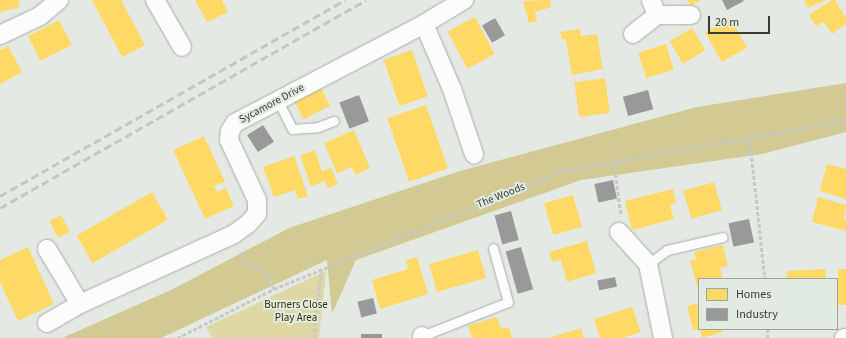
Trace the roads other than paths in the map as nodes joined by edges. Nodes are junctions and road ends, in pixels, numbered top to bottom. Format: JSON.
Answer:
{"nodes":[{"id":1,"x":59,"y":0,"type":"edge"},
{"id":2,"x":154,"y":0,"type":"edge"},
{"id":3,"x":464,"y":0,"type":"edge"},
{"id":4,"x":654,"y":8,"type":"edge"},
{"id":5,"x":691,"y":15,"type":"dead end"},
{"id":6,"x":424,"y":24,"type":"junction"},
{"id":7,"x":633,"y":34,"type":"dead end"},
{"id":8,"x":0,"y":35,"type":"edge"},
{"id":9,"x":182,"y":47,"type":"dead end"},
{"id":10,"x":278,"y":101,"type":"junction"},
{"id":11,"x":334,"y":121,"type":"dead end"},
{"id":12,"x":474,"y":154,"type":"dead end"},
{"id":13,"x":619,"y":232,"type":"road end"},
{"id":14,"x":723,"y":237,"type":"dead end"},
{"id":15,"x":47,"y":248,"type":"dead end"},
{"id":16,"x":493,"y":248,"type":"dead end"},
{"id":17,"x":648,"y":264,"type":"junction"},
{"id":18,"x":80,"y":304,"type":"junction"},
{"id":19,"x":47,"y":323,"type":"dead end"},
{"id":20,"x":422,"y":337,"type":"edge"},
{"id":21,"x":663,"y":338,"type":"edge"}],
"edges":[{"from":1,"to":8,"type":"street"},
{"from":2,"to":9,"type":"street"},
{"from":3,"to":6,"type":"street","name":"Sycamore Drive"},
{"from":4,"to":5,"type":"street"},
{"from":4,"to":7,"type":"street"},
{"from":6,"to":10,"type":"street","name":"Sycamore Drive"},
{"from":6,"to":12,"type":"street"},
{"from":10,"to":11,"type":"lane"},
{"from":10,"to":18,"type":"street","name":"Sycamore Drive"},
{"from":13,"to":17,"type":"street"},
{"from":14,"to":17,"type":"lane"},
{"from":15,"to":18,"type":"street"},
{"from":16,"to":20,"type":"lane"},
{"from":17,"to":21,"type":"street"},
{"from":18,"to":19,"type":"street","name":"Sycamore Drive"}]}
